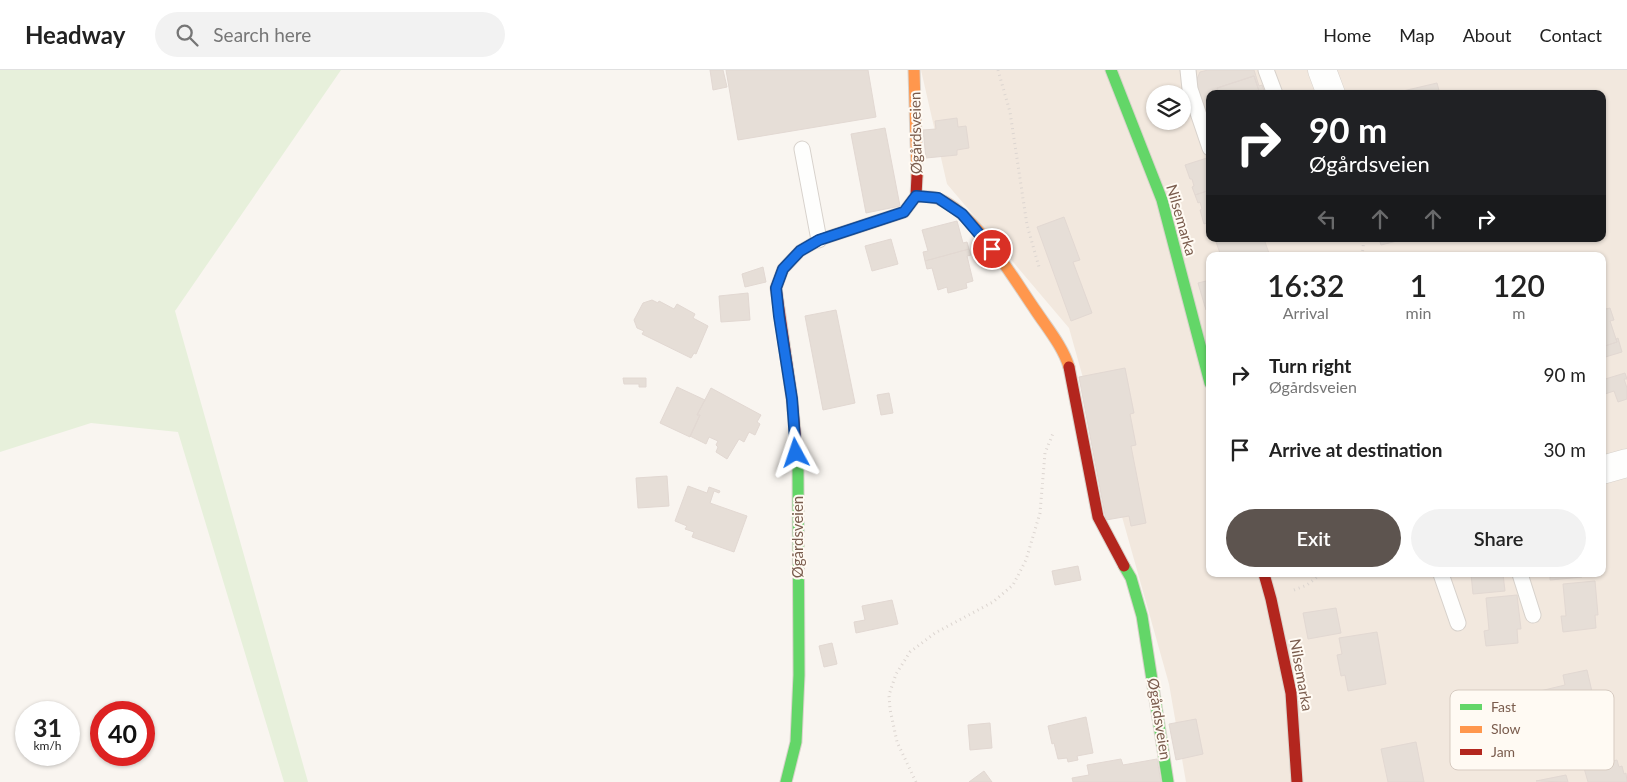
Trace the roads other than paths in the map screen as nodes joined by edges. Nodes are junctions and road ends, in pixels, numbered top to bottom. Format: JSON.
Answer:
{"nodes":[{"id":1,"x":914,"y":70,"type":"edge"},
{"id":2,"x":1111,"y":70,"type":"edge"},
{"id":3,"x":1188,"y":70,"type":"edge"},
{"id":4,"x":1266,"y":70,"type":"edge"},
{"id":5,"x":1322,"y":70,"type":"edge"},
{"id":6,"x":1274,"y":90,"type":"edge"},
{"id":7,"x":1330,"y":90,"type":"edge"},
{"id":8,"x":1206,"y":136,"type":"edge"},
{"id":9,"x":802,"y":149,"type":"dead end"},
{"id":10,"x":916,"y":196,"type":"junction"},
{"id":11,"x":819,"y":240,"type":"junction"},
{"id":12,"x":1206,"y":367,"type":"edge"},
{"id":13,"x":1627,"y":463,"type":"edge"},
{"id":14,"x":1606,"y":469,"type":"edge"},
{"id":15,"x":1265,"y":577,"type":"edge"},
{"id":16,"x":1443,"y":577,"type":"edge"},
{"id":17,"x":1521,"y":577,"type":"edge"},
{"id":18,"x":1533,"y":616,"type":"dead end"},
{"id":19,"x":1458,"y":623,"type":"dead end"},
{"id":20,"x":786,"y":782,"type":"edge"},
{"id":21,"x":1168,"y":782,"type":"edge"},
{"id":22,"x":1297,"y":782,"type":"edge"}],
"edges":[{"from":1,"to":10,"type":"street","name":"Øgårdsveien"},
{"from":2,"to":12,"type":"street","name":"Nilsemarka"},
{"from":3,"to":8,"type":"lane"},
{"from":4,"to":6,"type":"lane"},
{"from":5,"to":7,"type":"street"},
{"from":9,"to":11,"type":"lane"},
{"from":10,"to":11,"type":"street","name":"Øgårdsveien"},
{"from":10,"to":21,"type":"street","name":"Øgårdsveien"},
{"from":11,"to":20,"type":"street","name":"Øgårdsveien"},
{"from":13,"to":14,"type":"street"},
{"from":15,"to":22,"type":"street","name":"Nilsemarka"},
{"from":16,"to":19,"type":"lane"},
{"from":17,"to":18,"type":"lane"}]}
